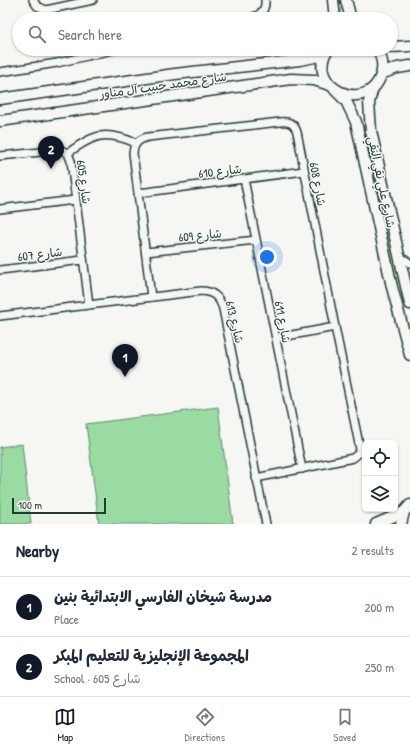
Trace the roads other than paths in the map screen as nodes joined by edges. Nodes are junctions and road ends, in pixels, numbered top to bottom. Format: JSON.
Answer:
{"nodes":[{"id":1,"x":34,"y":0,"type":"edge"},
{"id":2,"x":93,"y":0,"type":"edge"},
{"id":3,"x":265,"y":0,"type":"edge"},
{"id":4,"x":333,"y":0,"type":"edge"},
{"id":5,"x":346,"y":0,"type":"edge"},
{"id":6,"x":262,"y":12,"type":"edge"},
{"id":7,"x":334,"y":12,"type":"edge"},
{"id":8,"x":349,"y":12,"type":"edge"},
{"id":9,"x":410,"y":46,"type":"edge"},
{"id":10,"x":398,"y":47,"type":"edge"},
{"id":11,"x":86,"y":56,"type":"edge"},
{"id":12,"x":317,"y":56,"type":"edge"},
{"id":13,"x":325,"y":56,"type":"edge"},
{"id":14,"x":380,"y":56,"type":"edge"},
{"id":15,"x":410,"y":66,"type":"edge"},
{"id":16,"x":0,"y":72,"type":"edge"},
{"id":17,"x":381,"y":74,"type":"junction"},
{"id":18,"x":333,"y":88,"type":"junction"},
{"id":19,"x":373,"y":88,"type":"junction"},
{"id":20,"x":0,"y":99,"type":"edge"},
{"id":21,"x":0,"y":121,"type":"edge"},
{"id":22,"x":136,"y":143,"type":"junction"},
{"id":23,"x":68,"y":153,"type":"junction"},
{"id":24,"x":0,"y":156,"type":"edge"},
{"id":25,"x":304,"y":171,"type":"junction"},
{"id":26,"x":244,"y":179,"type":"junction"},
{"id":27,"x":139,"y":192,"type":"junction"},
{"id":28,"x":75,"y":200,"type":"junction"},
{"id":29,"x":0,"y":209,"type":"edge"},
{"id":30,"x":256,"y":240,"type":"junction"},
{"id":31,"x":146,"y":252,"type":"junction"},
{"id":32,"x":399,"y":256,"type":"junction"},
{"id":33,"x":83,"y":260,"type":"junction"},
{"id":34,"x":410,"y":263,"type":"edge"},
{"id":35,"x":0,"y":270,"type":"edge"},
{"id":36,"x":410,"y":272,"type":"edge"},
{"id":37,"x":404,"y":281,"type":"junction"},
{"id":38,"x":151,"y":297,"type":"junction"},
{"id":39,"x":410,"y":304,"type":"edge"},
{"id":40,"x":89,"y":305,"type":"junction"},
{"id":41,"x":0,"y":316,"type":"edge"},
{"id":42,"x":335,"y":327,"type":"junction"},
{"id":43,"x":276,"y":338,"type":"junction"},
{"id":44,"x":410,"y":355,"type":"edge"},
{"id":45,"x":302,"y":468,"type":"junction"},
{"id":46,"x":256,"y":478,"type":"junction"},
{"id":47,"x":407,"y":508,"type":"edge"},
{"id":48,"x":265,"y":523,"type":"edge"},
{"id":49,"x":376,"y":524,"type":"edge"},
{"id":50,"x":401,"y":524,"type":"edge"}],
"edges":[{"from":1,"to":2,"type":"street"},
{"from":3,"to":6,"type":"street"},
{"from":4,"to":7,"type":"main road"},
{"from":5,"to":8,"type":"main road"},
{"from":9,"to":10,"type":"main road"},
{"from":11,"to":16,"type":"street"},
{"from":12,"to":20,"type":"main road","name":"شارع محمد حبيب آل مناور"},
{"from":13,"to":18,"type":"main road"},
{"from":14,"to":17,"type":"main road"},
{"from":15,"to":17,"type":"main road"},
{"from":17,"to":19,"type":"main road","name":"شارع علي نقي النقي"},
{"from":18,"to":19,"type":"main road","name":"شارع محمد حبيب آل مناور"},
{"from":18,"to":21,"type":"main road","name":"شارع محمد حبيب آل مناور"},
{"from":18,"to":44,"type":"main road","name":"شارع علي نقي النقي"},
{"from":19,"to":32,"type":"main road","name":"شارع علي نقي النقي"},
{"from":22,"to":23,"type":"street"},
{"from":22,"to":25,"type":"street","name":"شارع 608"},
{"from":22,"to":27,"type":"street"},
{"from":23,"to":24,"type":"street","name":"شارع 605"},
{"from":23,"to":28,"type":"street","name":"شارع 605"},
{"from":25,"to":26,"type":"street","name":"شارع 610"},
{"from":25,"to":42,"type":"street","name":"شارع 608"},
{"from":26,"to":27,"type":"street","name":"شارع 610"},
{"from":26,"to":30,"type":"street","name":"شارع 611"},
{"from":27,"to":31,"type":"street"},
{"from":28,"to":29,"type":"street"},
{"from":28,"to":33,"type":"street","name":"شارع 605"},
{"from":30,"to":31,"type":"street","name":"شارع 609"},
{"from":30,"to":43,"type":"street","name":"شارع 611"},
{"from":31,"to":38,"type":"street"},
{"from":32,"to":34,"type":"street"},
{"from":32,"to":37,"type":"main road","name":"شارع علي نقي النقي"},
{"from":33,"to":35,"type":"street","name":"شارع 607"},
{"from":33,"to":40,"type":"street","name":"شارع 605"},
{"from":36,"to":37,"type":"street"},
{"from":37,"to":39,"type":"main road","name":"شارع علي نقي النقي"},
{"from":38,"to":40,"type":"street","name":"شارع 613"},
{"from":38,"to":46,"type":"street","name":"شارع 613"},
{"from":40,"to":41,"type":"street","name":"شارع 613"},
{"from":42,"to":43,"type":"street"},
{"from":42,"to":45,"type":"street","name":"شارع 608"},
{"from":43,"to":45,"type":"street","name":"شارع 611"},
{"from":45,"to":46,"type":"street","name":"شارع 608"},
{"from":46,"to":48,"type":"street","name":"شارع 613"},
{"from":47,"to":49,"type":"main road"},
{"from":47,"to":50,"type":"main road"}]}
